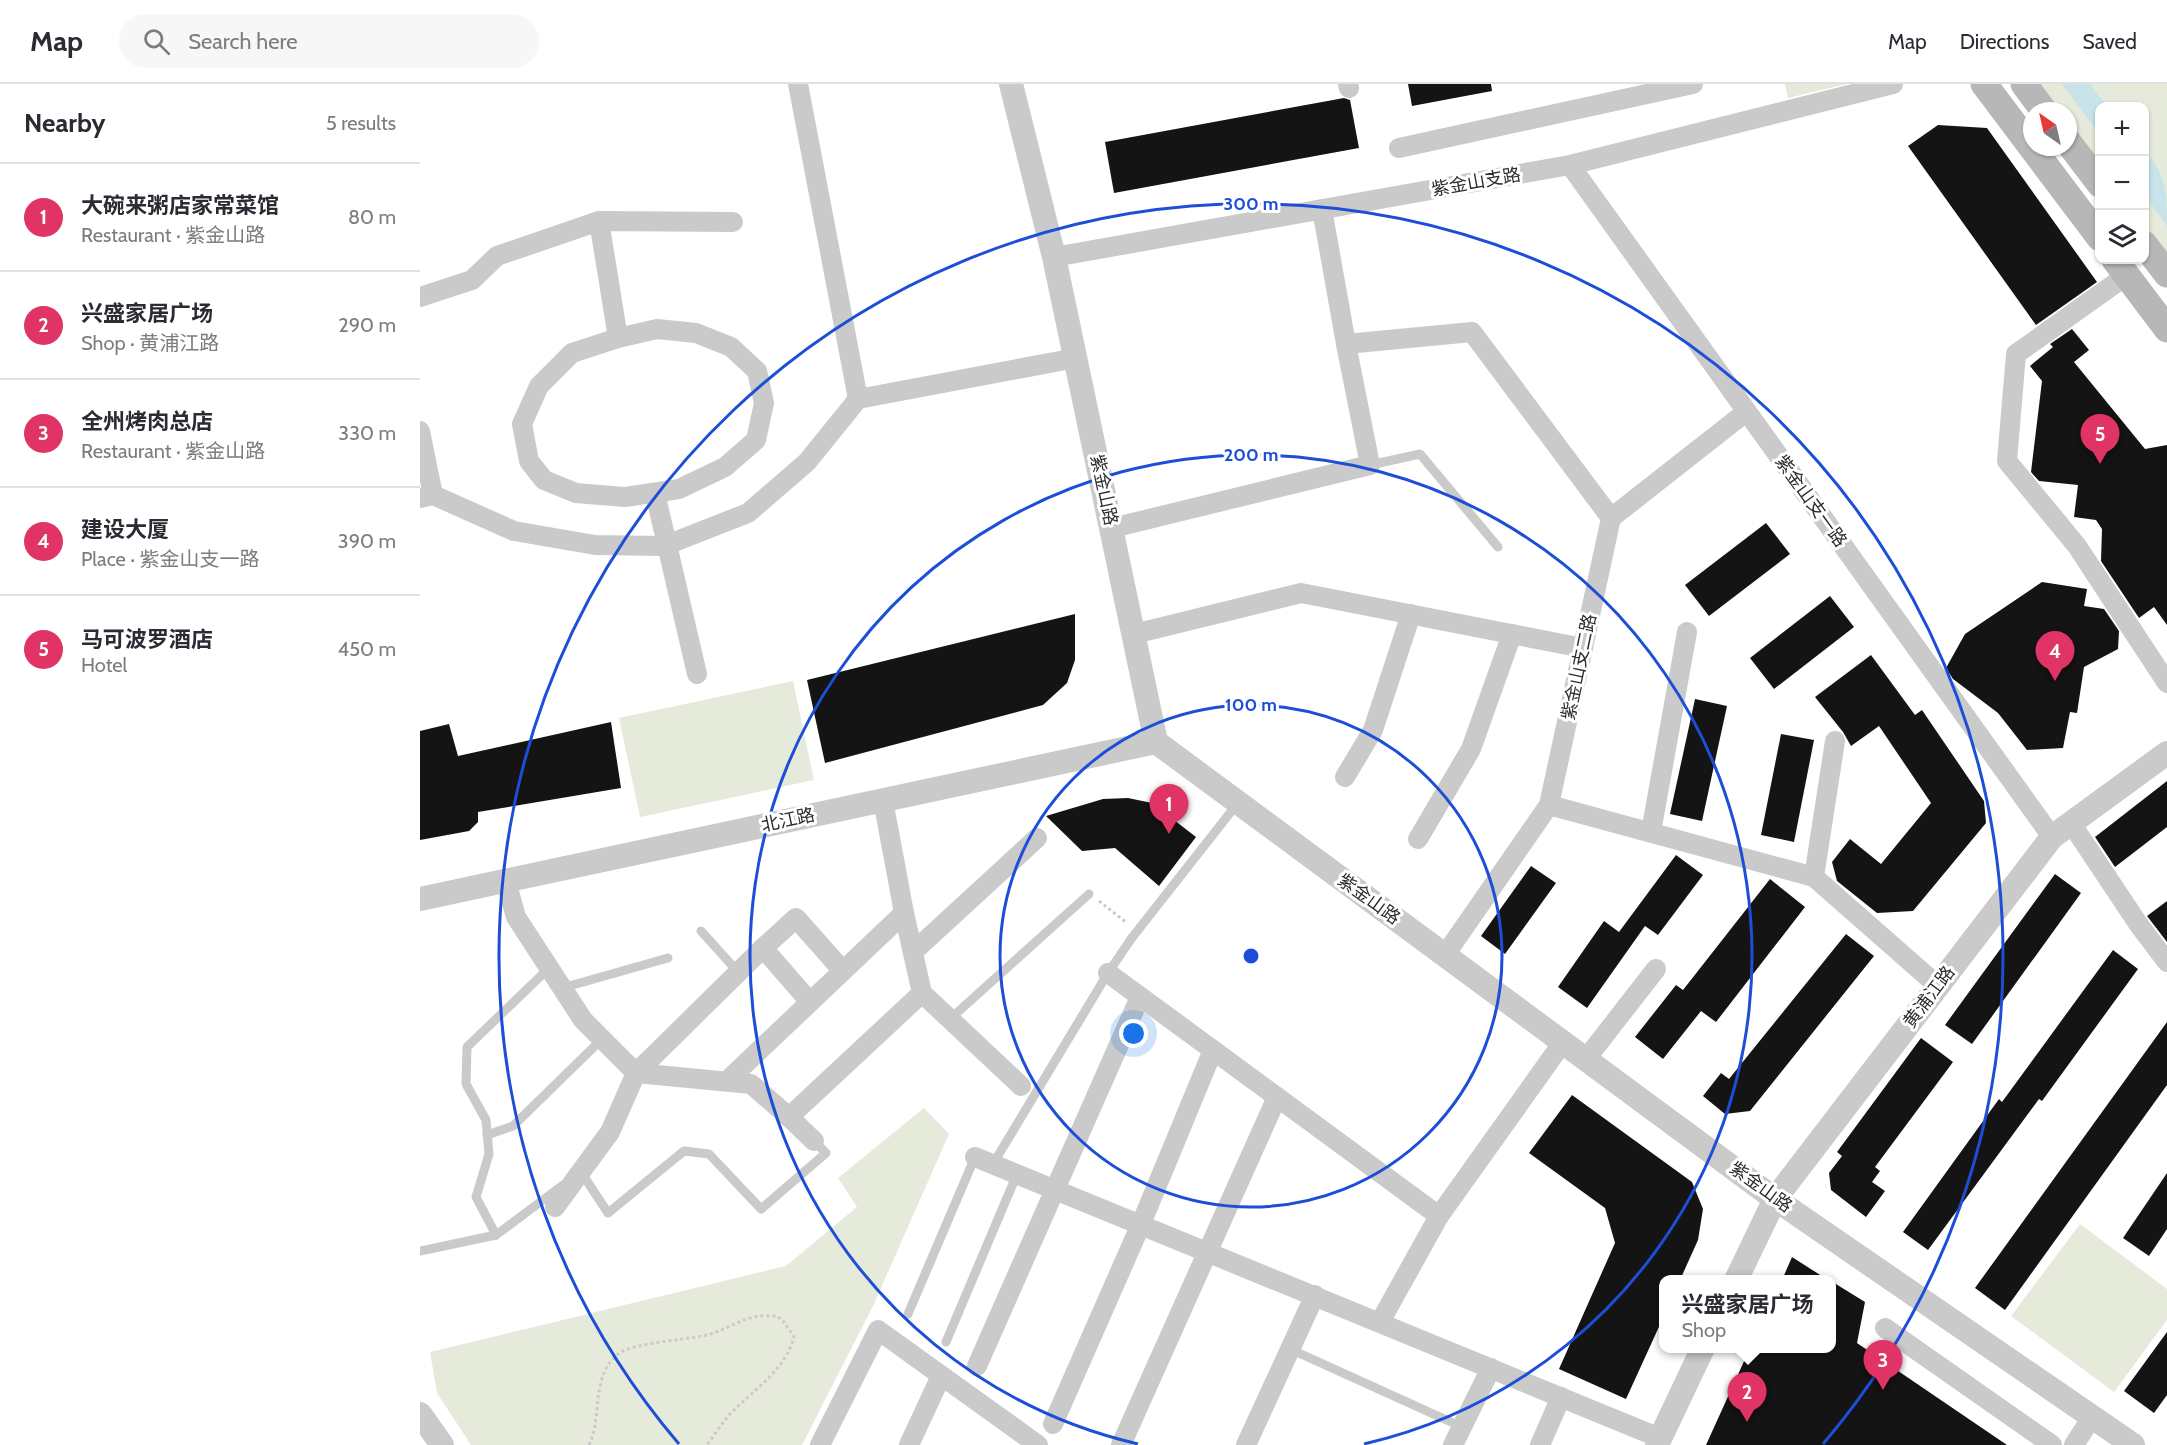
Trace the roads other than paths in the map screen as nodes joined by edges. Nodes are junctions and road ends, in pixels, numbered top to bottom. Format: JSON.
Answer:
{"nodes":[{"id":1,"x":798,"y":84,"type":"edge"},
{"id":2,"x":1011,"y":84,"type":"edge"},
{"id":3,"x":1693,"y":84,"type":"edge"},
{"id":4,"x":1893,"y":84,"type":"edge"},
{"id":5,"x":1984,"y":84,"type":"edge"},
{"id":6,"x":2024,"y":84,"type":"edge"},
{"id":7,"x":2037,"y":102,"type":"edge"},
{"id":8,"x":1399,"y":148,"type":"dead end"},
{"id":9,"x":2077,"y":154,"type":"edge"},
{"id":10,"x":1570,"y":165,"type":"junction"},
{"id":11,"x":2095,"y":177,"type":"edge"},
{"id":12,"x":1322,"y":209,"type":"junction"},
{"id":13,"x":599,"y":221,"type":"junction"},
{"id":14,"x":733,"y":222,"type":"dead end"},
{"id":15,"x":2095,"y":231,"type":"edge"},
{"id":16,"x":2149,"y":249,"type":"edge"},
{"id":17,"x":1054,"y":257,"type":"junction"},
{"id":18,"x":2121,"y":267,"type":"edge"},
{"id":19,"x":2167,"y":274,"type":"edge"},
{"id":20,"x":420,"y":297,"type":"edge"},
{"id":21,"x":2167,"y":329,"type":"edge"},
{"id":22,"x":618,"y":338,"type":"junction"},
{"id":23,"x":1346,"y":344,"type":"junction"},
{"id":24,"x":1076,"y":358,"type":"junction"},
{"id":25,"x":858,"y":399,"type":"junction"},
{"id":26,"x":1746,"y":412,"type":"junction"},
{"id":27,"x":420,"y":430,"type":"edge"},
{"id":28,"x":1370,"y":465,"type":"junction"},
{"id":29,"x":656,"y":493,"type":"junction"},
{"id":30,"x":426,"y":496,"type":"edge"},
{"id":31,"x":1611,"y":518,"type":"junction"},
{"id":32,"x":1112,"y":528,"type":"junction"},
{"id":33,"x":1498,"y":548,"type":"dead end"},
{"id":34,"x":1411,"y":614,"type":"junction"},
{"id":35,"x":1687,"y":632,"type":"dead end"},
{"id":36,"x":1134,"y":634,"type":"junction"},
{"id":37,"x":1512,"y":634,"type":"junction"},
{"id":38,"x":1583,"y":648,"type":"junction"},
{"id":39,"x":697,"y":674,"type":"dead end"},
{"id":40,"x":2167,"y":683,"type":"edge"},
{"id":41,"x":1835,"y":741,"type":"dead end"},
{"id":42,"x":1156,"y":742,"type":"junction"},
{"id":43,"x":2167,"y":753,"type":"edge"},
{"id":44,"x":1345,"y":777,"type":"dead end"},
{"id":45,"x":884,"y":800,"type":"junction"},
{"id":46,"x":1239,"y":802,"type":"junction"},
{"id":47,"x":1549,"y":805,"type":"junction"},
{"id":48,"x":2061,"y":830,"type":"junction"},
{"id":49,"x":1651,"y":832,"type":"junction"},
{"id":50,"x":1037,"y":838,"type":"dead end"},
{"id":51,"x":1418,"y":840,"type":"dead end"},
{"id":52,"x":1814,"y":877,"type":"junction"},
{"id":53,"x":506,"y":881,"type":"junction"},
{"id":54,"x":1089,"y":894,"type":"road end"},
{"id":55,"x":420,"y":899,"type":"edge"},
{"id":56,"x":904,"y":913,"type":"junction"},
{"id":57,"x":701,"y":931,"type":"dead end"},
{"id":58,"x":763,"y":948,"type":"junction"},
{"id":59,"x":913,"y":952,"type":"junction"},
{"id":60,"x":1445,"y":955,"type":"junction"},
{"id":61,"x":668,"y":958,"type":"dead end"},
{"id":62,"x":2167,"y":962,"type":"edge"},
{"id":63,"x":549,"y":968,"type":"junction"},
{"id":64,"x":1656,"y":969,"type":"dead end"},
{"id":65,"x":843,"y":971,"type":"junction"},
{"id":66,"x":738,"y":973,"type":"junction"},
{"id":67,"x":1108,"y":974,"type":"junction"},
{"id":68,"x":1938,"y":986,"type":"junction"},
{"id":69,"x":562,"y":988,"type":"junction"},
{"id":70,"x":922,"y":993,"type":"junction"},
{"id":71,"x":1140,"y":997,"type":"junction"},
{"id":72,"x":810,"y":1002,"type":"junction"},
{"id":73,"x":950,"y":1019,"type":"junction"},
{"id":74,"x":602,"y":1040,"type":"junction"},
{"id":75,"x":1563,"y":1042,"type":"junction"},
{"id":76,"x":1213,"y":1050,"type":"junction"},
{"id":77,"x":1586,"y":1059,"type":"junction"},
{"id":78,"x":636,"y":1073,"type":"junction"},
{"id":79,"x":727,"y":1081,"type":"junction"},
{"id":80,"x":1020,"y":1086,"type":"dead end"},
{"id":81,"x":1277,"y":1097,"type":"junction"},
{"id":82,"x":789,"y":1117,"type":"junction"},
{"id":83,"x":487,"y":1135,"type":"junction"},
{"id":84,"x":814,"y":1142,"type":"joint"},
{"id":85,"x":984,"y":1161,"type":"junction"},
{"id":86,"x":581,"y":1172,"type":"junction"},
{"id":87,"x":1017,"y":1174,"type":"junction"},
{"id":88,"x":1054,"y":1189,"type":"junction"},
{"id":89,"x":1775,"y":1198,"type":"junction"},
{"id":90,"x":555,"y":1207,"type":"dead end"},
{"id":91,"x":1439,"y":1216,"type":"junction"},
{"id":92,"x":1141,"y":1224,"type":"junction"},
{"id":93,"x":496,"y":1235,"type":"junction"},
{"id":94,"x":420,"y":1251,"type":"edge"},
{"id":95,"x":1208,"y":1251,"type":"junction"},
{"id":96,"x":1738,"y":1275,"type":"edge"},
{"id":97,"x":1315,"y":1295,"type":"junction"},
{"id":98,"x":908,"y":1314,"type":"dead end"},
{"id":99,"x":1380,"y":1322,"type":"junction"},
{"id":100,"x":1884,"y":1328,"type":"dead end"},
{"id":101,"x":946,"y":1342,"type":"dead end"},
{"id":102,"x":1290,"y":1349,"type":"junction"},
{"id":103,"x":1701,"y":1353,"type":"edge"},
{"id":104,"x":977,"y":1366,"type":"dead end"},
{"id":105,"x":1491,"y":1368,"type":"junction"},
{"id":106,"x":941,"y":1376,"type":"junction"},
{"id":107,"x":1561,"y":1397,"type":"junction"},
{"id":108,"x":420,"y":1414,"type":"edge"},
{"id":109,"x":2092,"y":1417,"type":"junction"},
{"id":110,"x":1053,"y":1424,"type":"dead end"},
{"id":111,"x":1462,"y":1427,"type":"junction"},
{"id":112,"x":1017,"y":1439,"type":"edge"},
{"id":113,"x":1658,"y":1442,"type":"edge"},
{"id":114,"x":442,"y":1445,"type":"edge"},
{"id":115,"x":820,"y":1445,"type":"edge"},
{"id":116,"x":909,"y":1445,"type":"edge"},
{"id":117,"x":1038,"y":1445,"type":"edge"},
{"id":118,"x":1121,"y":1445,"type":"edge"},
{"id":119,"x":1246,"y":1445,"type":"edge"},
{"id":120,"x":1453,"y":1445,"type":"edge"},
{"id":121,"x":1540,"y":1445,"type":"edge"},
{"id":122,"x":2052,"y":1445,"type":"edge"},
{"id":123,"x":2074,"y":1445,"type":"edge"},
{"id":124,"x":2133,"y":1445,"type":"edge"}],
"edges":[{"from":1,"to":25,"type":"street"},
{"from":2,"to":17,"type":"street","name":"紫金山路"},
{"from":3,"to":8,"type":"street"},
{"from":4,"to":10,"type":"street","name":"紫金山支路"},
{"from":5,"to":15,"type":"main road"},
{"from":6,"to":7,"type":"main road"},
{"from":9,"to":11,"type":"main road"},
{"from":10,"to":12,"type":"street","name":"紫金山支路"},
{"from":10,"to":26,"type":"street","name":"紫金山支一路"},
{"from":12,"to":17,"type":"street","name":"紫金山支路"},
{"from":12,"to":23,"type":"street"},
{"from":13,"to":14,"type":"street"},
{"from":13,"to":20,"type":"street"},
{"from":13,"to":22,"type":"street"},
{"from":16,"to":19,"type":"main road"},
{"from":17,"to":24,"type":"street","name":"紫金山路"},
{"from":18,"to":21,"type":"main road"},
{"from":18,"to":40,"type":"street"},
{"from":22,"to":29,"type":"street"},
{"from":22,"to":29,"type":"street"},
{"from":23,"to":28,"type":"street"},
{"from":23,"to":31,"type":"street"},
{"from":24,"to":25,"type":"street"},
{"from":24,"to":32,"type":"street","name":"紫金山路"},
{"from":25,"to":30,"type":"street"},
{"from":26,"to":31,"type":"street"},
{"from":26,"to":48,"type":"street","name":"紫金山支一路"},
{"from":27,"to":30,"type":"street"},
{"from":28,"to":32,"type":"street"},
{"from":28,"to":33,"type":"lane"},
{"from":29,"to":39,"type":"street"},
{"from":31,"to":38,"type":"street","name":"紫金山支二路"},
{"from":32,"to":36,"type":"street","name":"紫金山路"},
{"from":34,"to":36,"type":"street"},
{"from":34,"to":37,"type":"street"},
{"from":34,"to":44,"type":"street"},
{"from":35,"to":49,"type":"street"},
{"from":36,"to":42,"type":"street","name":"紫金山路"},
{"from":37,"to":38,"type":"street"},
{"from":37,"to":51,"type":"street"},
{"from":38,"to":47,"type":"street","name":"紫金山支二路"},
{"from":41,"to":52,"type":"street"},
{"from":42,"to":45,"type":"street","name":"北江路"},
{"from":42,"to":46,"type":"street","name":"紫金山路"},
{"from":43,"to":48,"type":"street","name":"黄浦江路"},
{"from":45,"to":53,"type":"street","name":"北江路"},
{"from":45,"to":56,"type":"street"},
{"from":46,"to":60,"type":"street","name":"紫金山路"},
{"from":46,"to":67,"type":"lane"},
{"from":47,"to":49,"type":"street"},
{"from":47,"to":60,"type":"street","name":"紫金山支二路"},
{"from":48,"to":62,"type":"street","name":"紫金山支一路"},
{"from":48,"to":68,"type":"street","name":"黄浦江路"},
{"from":49,"to":52,"type":"street"},
{"from":50,"to":59,"type":"street"},
{"from":52,"to":68,"type":"street"},
{"from":53,"to":55,"type":"street","name":"北江路"},
{"from":53,"to":63,"type":"street"},
{"from":54,"to":73,"type":"lane"},
{"from":56,"to":59,"type":"street"},
{"from":56,"to":65,"type":"street"},
{"from":57,"to":66,"type":"lane"},
{"from":58,"to":65,"type":"street"},
{"from":58,"to":66,"type":"street"},
{"from":58,"to":72,"type":"street"},
{"from":59,"to":70,"type":"street"},
{"from":60,"to":75,"type":"street","name":"紫金山路"},
{"from":61,"to":69,"type":"lane"},
{"from":63,"to":69,"type":"street"},
{"from":63,"to":83,"type":"lane"},
{"from":64,"to":77,"type":"street"},
{"from":65,"to":72,"type":"street"},
{"from":66,"to":78,"type":"street"},
{"from":67,"to":71,"type":"street"},
{"from":67,"to":85,"type":"lane"},
{"from":68,"to":89,"type":"street","name":"黄浦江路"},
{"from":69,"to":74,"type":"street"},
{"from":70,"to":73,"type":"street"},
{"from":70,"to":82,"type":"street"},
{"from":71,"to":76,"type":"street"},
{"from":71,"to":88,"type":"street"},
{"from":72,"to":79,"type":"street"},
{"from":73,"to":80,"type":"street"},
{"from":74,"to":78,"type":"street"},
{"from":74,"to":83,"type":"lane"},
{"from":75,"to":77,"type":"street","name":"紫金山路"},
{"from":75,"to":91,"type":"street"},
{"from":76,"to":81,"type":"street"},
{"from":76,"to":92,"type":"street"},
{"from":77,"to":89,"type":"street","name":"紫金山路"},
{"from":78,"to":79,"type":"street"},
{"from":78,"to":86,"type":"street"},
{"from":79,"to":82,"type":"street"},
{"from":81,"to":91,"type":"street"},
{"from":81,"to":95,"type":"street"},
{"from":82,"to":84,"type":"street"},
{"from":83,"to":93,"type":"lane"},
{"from":84,"to":86,"type":"lane"},
{"from":85,"to":87,"type":"street"},
{"from":85,"to":98,"type":"lane"},
{"from":86,"to":90,"type":"street"},
{"from":86,"to":93,"type":"lane"},
{"from":87,"to":88,"type":"street"},
{"from":87,"to":101,"type":"lane"},
{"from":88,"to":92,"type":"street"},
{"from":88,"to":104,"type":"street"},
{"from":89,"to":96,"type":"street","name":"黄浦江路"},
{"from":89,"to":109,"type":"street","name":"紫金山路"},
{"from":91,"to":99,"type":"street"},
{"from":92,"to":95,"type":"street"},
{"from":92,"to":110,"type":"street"},
{"from":93,"to":94,"type":"lane"},
{"from":95,"to":97,"type":"street"},
{"from":95,"to":118,"type":"street"},
{"from":97,"to":99,"type":"street"},
{"from":97,"to":102,"type":"street"},
{"from":99,"to":105,"type":"street"},
{"from":100,"to":122,"type":"street"},
{"from":102,"to":111,"type":"lane"},
{"from":102,"to":119,"type":"street"},
{"from":103,"to":113,"type":"street"},
{"from":105,"to":107,"type":"street"},
{"from":105,"to":111,"type":"street"},
{"from":106,"to":112,"type":"street"},
{"from":106,"to":115,"type":"street"},
{"from":106,"to":116,"type":"street"},
{"from":107,"to":113,"type":"street"},
{"from":107,"to":121,"type":"street"},
{"from":108,"to":114,"type":"street"},
{"from":109,"to":123,"type":"street"},
{"from":109,"to":124,"type":"street","name":"紫金山路"},
{"from":111,"to":120,"type":"street"},
{"from":112,"to":117,"type":"street"}]}
